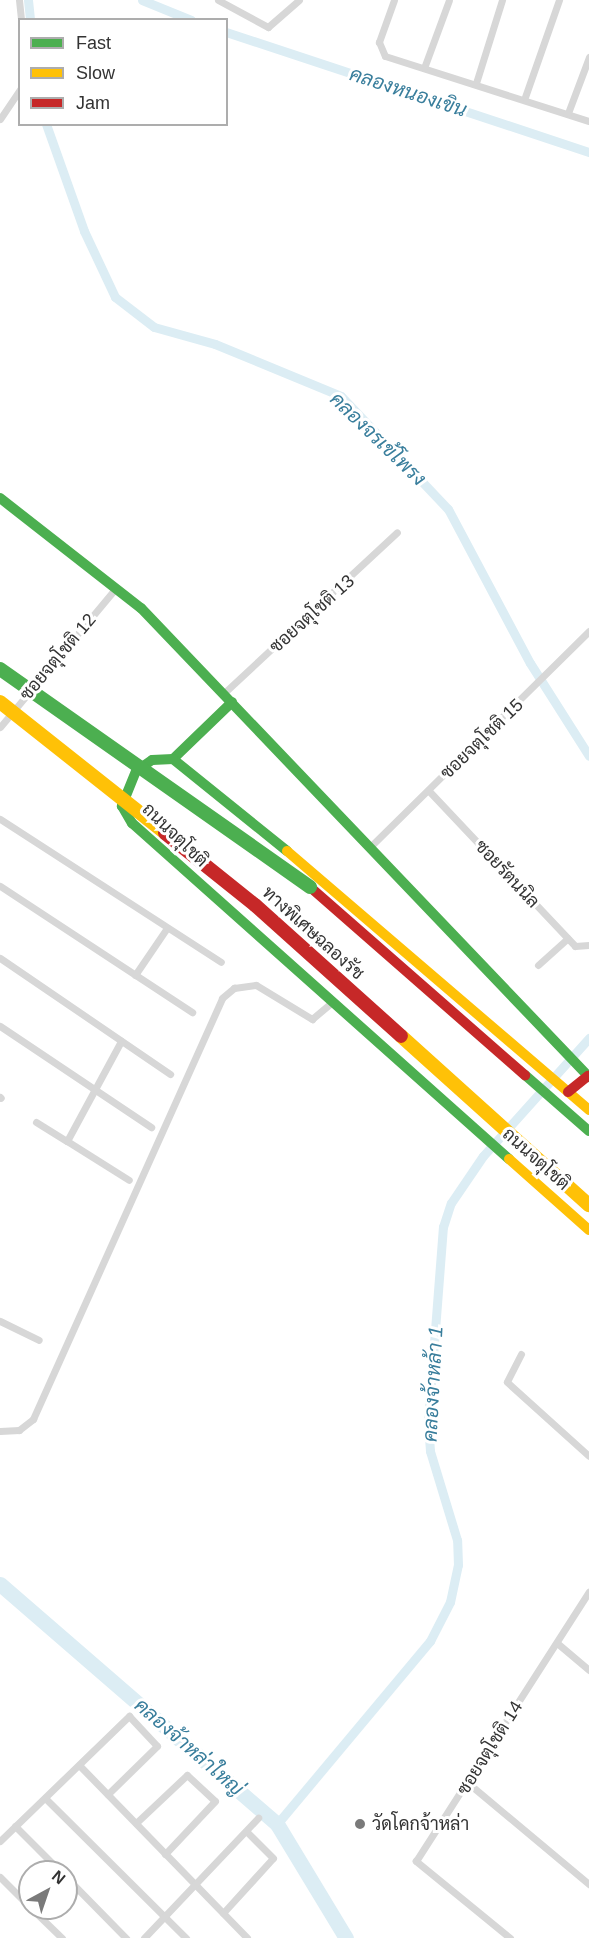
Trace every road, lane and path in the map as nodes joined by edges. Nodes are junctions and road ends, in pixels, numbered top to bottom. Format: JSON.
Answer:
{"nodes":[{"id":1,"x":20,"y":0,"type":"edge"},
{"id":2,"x":218,"y":0,"type":"edge"},
{"id":3,"x":299,"y":0,"type":"edge"},
{"id":4,"x":394,"y":0,"type":"edge"},
{"id":5,"x":449,"y":0,"type":"edge"},
{"id":6,"x":502,"y":0,"type":"edge"},
{"id":7,"x":559,"y":0,"type":"edge"},
{"id":8,"x":21,"y":18,"type":"edge"},
{"id":9,"x":589,"y":57,"type":"edge"},
{"id":10,"x":424,"y":68,"type":"junction"},
{"id":11,"x":476,"y":83,"type":"junction"},
{"id":12,"x":18,"y":92,"type":"edge"},
{"id":13,"x":525,"y":97,"type":"junction"},
{"id":14,"x":1,"y":113,"type":"edge"},
{"id":15,"x":568,"y":113,"type":"junction"},
{"id":16,"x":589,"y":121,"type":"edge"},
{"id":17,"x":0,"y":498,"type":"edge"},
{"id":18,"x":398,"y":532,"type":"dead end"},
{"id":19,"x":117,"y":588,"type":"junction"},
{"id":20,"x":589,"y":631,"type":"edge"},
{"id":21,"x":0,"y":669,"type":"edge"},
{"id":22,"x":228,"y":697,"type":"junction"},
{"id":23,"x":0,"y":702,"type":"edge"},
{"id":24,"x":0,"y":727,"type":"edge"},
{"id":25,"x":172,"y":759,"type":"junction"},
{"id":26,"x":429,"y":791,"type":"junction"},
{"id":27,"x":0,"y":819,"type":"edge"},
{"id":28,"x":372,"y":845,"type":"junction"},
{"id":29,"x":0,"y":886,"type":"edge"},
{"id":30,"x":167,"y":928,"type":"junction"},
{"id":31,"x":568,"y":938,"type":"junction"},
{"id":32,"x":589,"y":945,"type":"edge"},
{"id":33,"x":0,"y":958,"type":"edge"},
{"id":34,"x":221,"y":962,"type":"dead end"},
{"id":35,"x":538,"y":965,"type":"dead end"},
{"id":36,"x":135,"y":975,"type":"junction"},
{"id":37,"x":332,"y":1002,"type":"junction"},
{"id":38,"x":192,"y":1012,"type":"dead end"},
{"id":39,"x":0,"y":1026,"type":"edge"},
{"id":40,"x":120,"y":1041,"type":"junction"},
{"id":41,"x":586,"y":1073,"type":"edge"},
{"id":42,"x":170,"y":1074,"type":"dead end"},
{"id":43,"x":563,"y":1088,"type":"junction"},
{"id":44,"x":93,"y":1089,"type":"junction"},
{"id":45,"x":589,"y":1110,"type":"edge"},
{"id":46,"x":36,"y":1122,"type":"dead end"},
{"id":47,"x":151,"y":1127,"type":"dead end"},
{"id":48,"x":589,"y":1131,"type":"edge"},
{"id":49,"x":67,"y":1141,"type":"junction"},
{"id":50,"x":129,"y":1180,"type":"dead end"},
{"id":51,"x":589,"y":1205,"type":"edge"},
{"id":52,"x":589,"y":1230,"type":"edge"},
{"id":53,"x":0,"y":1322,"type":"edge"},
{"id":54,"x":39,"y":1340,"type":"dead end"},
{"id":55,"x":521,"y":1354,"type":"dead end"},
{"id":56,"x":0,"y":1431,"type":"edge"},
{"id":57,"x":589,"y":1456,"type":"edge"},
{"id":58,"x":589,"y":1592,"type":"edge"},
{"id":59,"x":557,"y":1643,"type":"junction"},
{"id":60,"x":589,"y":1670,"type":"edge"},
{"id":61,"x":79,"y":1764,"type":"junction"},
{"id":62,"x":468,"y":1783,"type":"junction"},
{"id":63,"x":108,"y":1794,"type":"junction"},
{"id":64,"x":45,"y":1797,"type":"junction"},
{"id":65,"x":258,"y":1818,"type":"dead end"},
{"id":66,"x":136,"y":1823,"type":"junction"},
{"id":67,"x":15,"y":1826,"type":"junction"},
{"id":68,"x":246,"y":1831,"type":"junction"},
{"id":69,"x":0,"y":1841,"type":"edge"},
{"id":70,"x":165,"y":1854,"type":"junction"},
{"id":71,"x":49,"y":1860,"type":"edge"},
{"id":72,"x":0,"y":1877,"type":"edge"},
{"id":73,"x":195,"y":1884,"type":"junction"},
{"id":74,"x":589,"y":1884,"type":"edge"},
{"id":75,"x":78,"y":1889,"type":"edge"},
{"id":76,"x":18,"y":1894,"type":"edge"},
{"id":77,"x":223,"y":1913,"type":"junction"},
{"id":78,"x":165,"y":1917,"type":"junction"},
{"id":79,"x":44,"y":1920,"type":"edge"},
{"id":80,"x":62,"y":1938,"type":"edge"},
{"id":81,"x":126,"y":1938,"type":"edge"},
{"id":82,"x":144,"y":1938,"type":"edge"},
{"id":83,"x":186,"y":1938,"type":"edge"},
{"id":84,"x":247,"y":1938,"type":"edge"},
{"id":85,"x":510,"y":1938,"type":"edge"}],
"edges":[{"from":1,"to":8,"type":"street"},
{"from":2,"to":3,"type":"street"},
{"from":4,"to":10,"type":"street"},
{"from":5,"to":10,"type":"street"},
{"from":6,"to":11,"type":"street"},
{"from":7,"to":13,"type":"street"},
{"from":9,"to":15,"type":"street"},
{"from":10,"to":11,"type":"street"},
{"from":11,"to":13,"type":"street"},
{"from":12,"to":14,"type":"street"},
{"from":13,"to":15,"type":"street"},
{"from":15,"to":16,"type":"street"},
{"from":17,"to":19,"type":"main road"},
{"from":18,"to":22,"type":"street","name":"ซอยจตุโชติ 13"},
{"from":19,"to":22,"type":"main road"},
{"from":19,"to":24,"type":"street","name":"ซอยจตุโชติ 12"},
{"from":20,"to":26,"type":"street","name":"ซอยจตุโชติ 15"},
{"from":21,"to":48,"type":"main road","name":"ทางพิเศษฉลองรัช","bridge":true},
{"from":22,"to":25,"type":"main road"},
{"from":22,"to":28,"type":"main road"},
{"from":23,"to":51,"type":"main road","name":"ทางพิเศษฉลองรัช","bridge":true},
{"from":25,"to":37,"type":"main road","name":"ถนนจตุโชติ"},
{"from":25,"to":43,"type":"main road"},
{"from":26,"to":28,"type":"street","name":"ซอยจตุโชติ 15"},
{"from":26,"to":31,"type":"street","name":"ซอยรัตนนิล"},
{"from":27,"to":30,"type":"street"},
{"from":28,"to":41,"type":"main road"},
{"from":29,"to":36,"type":"street"},
{"from":30,"to":34,"type":"street"},
{"from":30,"to":36,"type":"street"},
{"from":31,"to":32,"type":"street","name":"ซอยรัตนนิล"},
{"from":31,"to":35,"type":"street"},
{"from":33,"to":40,"type":"street"},
{"from":36,"to":38,"type":"street"},
{"from":37,"to":52,"type":"main road","name":"ถนนจตุโชติ"},
{"from":37,"to":56,"type":"street"},
{"from":39,"to":44,"type":"street"},
{"from":40,"to":42,"type":"street"},
{"from":40,"to":44,"type":"street"},
{"from":41,"to":43,"type":"main road"},
{"from":43,"to":45,"type":"main road"},
{"from":44,"to":47,"type":"street"},
{"from":44,"to":49,"type":"street"},
{"from":46,"to":49,"type":"street"},
{"from":49,"to":50,"type":"street"},
{"from":53,"to":54,"type":"street"},
{"from":55,"to":57,"type":"street"},
{"from":58,"to":59,"type":"street","name":"ซอยจตุโชติ 14"},
{"from":59,"to":60,"type":"street"},
{"from":59,"to":62,"type":"street","name":"ซอยจตุโชติ 14"},
{"from":61,"to":63,"type":"street"},
{"from":61,"to":63,"type":"street"},
{"from":61,"to":64,"type":"street"},
{"from":62,"to":74,"type":"street"},
{"from":62,"to":85,"type":"street","name":"ซอยจตุโชติ 14"},
{"from":63,"to":66,"type":"street"},
{"from":64,"to":67,"type":"street"},
{"from":64,"to":78,"type":"street"},
{"from":65,"to":68,"type":"street"},
{"from":66,"to":70,"type":"street"},
{"from":66,"to":70,"type":"street"},
{"from":67,"to":69,"type":"street"},
{"from":67,"to":71,"type":"street"},
{"from":68,"to":73,"type":"street"},
{"from":68,"to":77,"type":"street"},
{"from":70,"to":73,"type":"street"},
{"from":72,"to":76,"type":"street"},
{"from":73,"to":77,"type":"street"},
{"from":73,"to":78,"type":"street"},
{"from":75,"to":81,"type":"street"},
{"from":77,"to":84,"type":"street"},
{"from":78,"to":82,"type":"street"},
{"from":78,"to":83,"type":"street"},
{"from":79,"to":80,"type":"street"}]}
